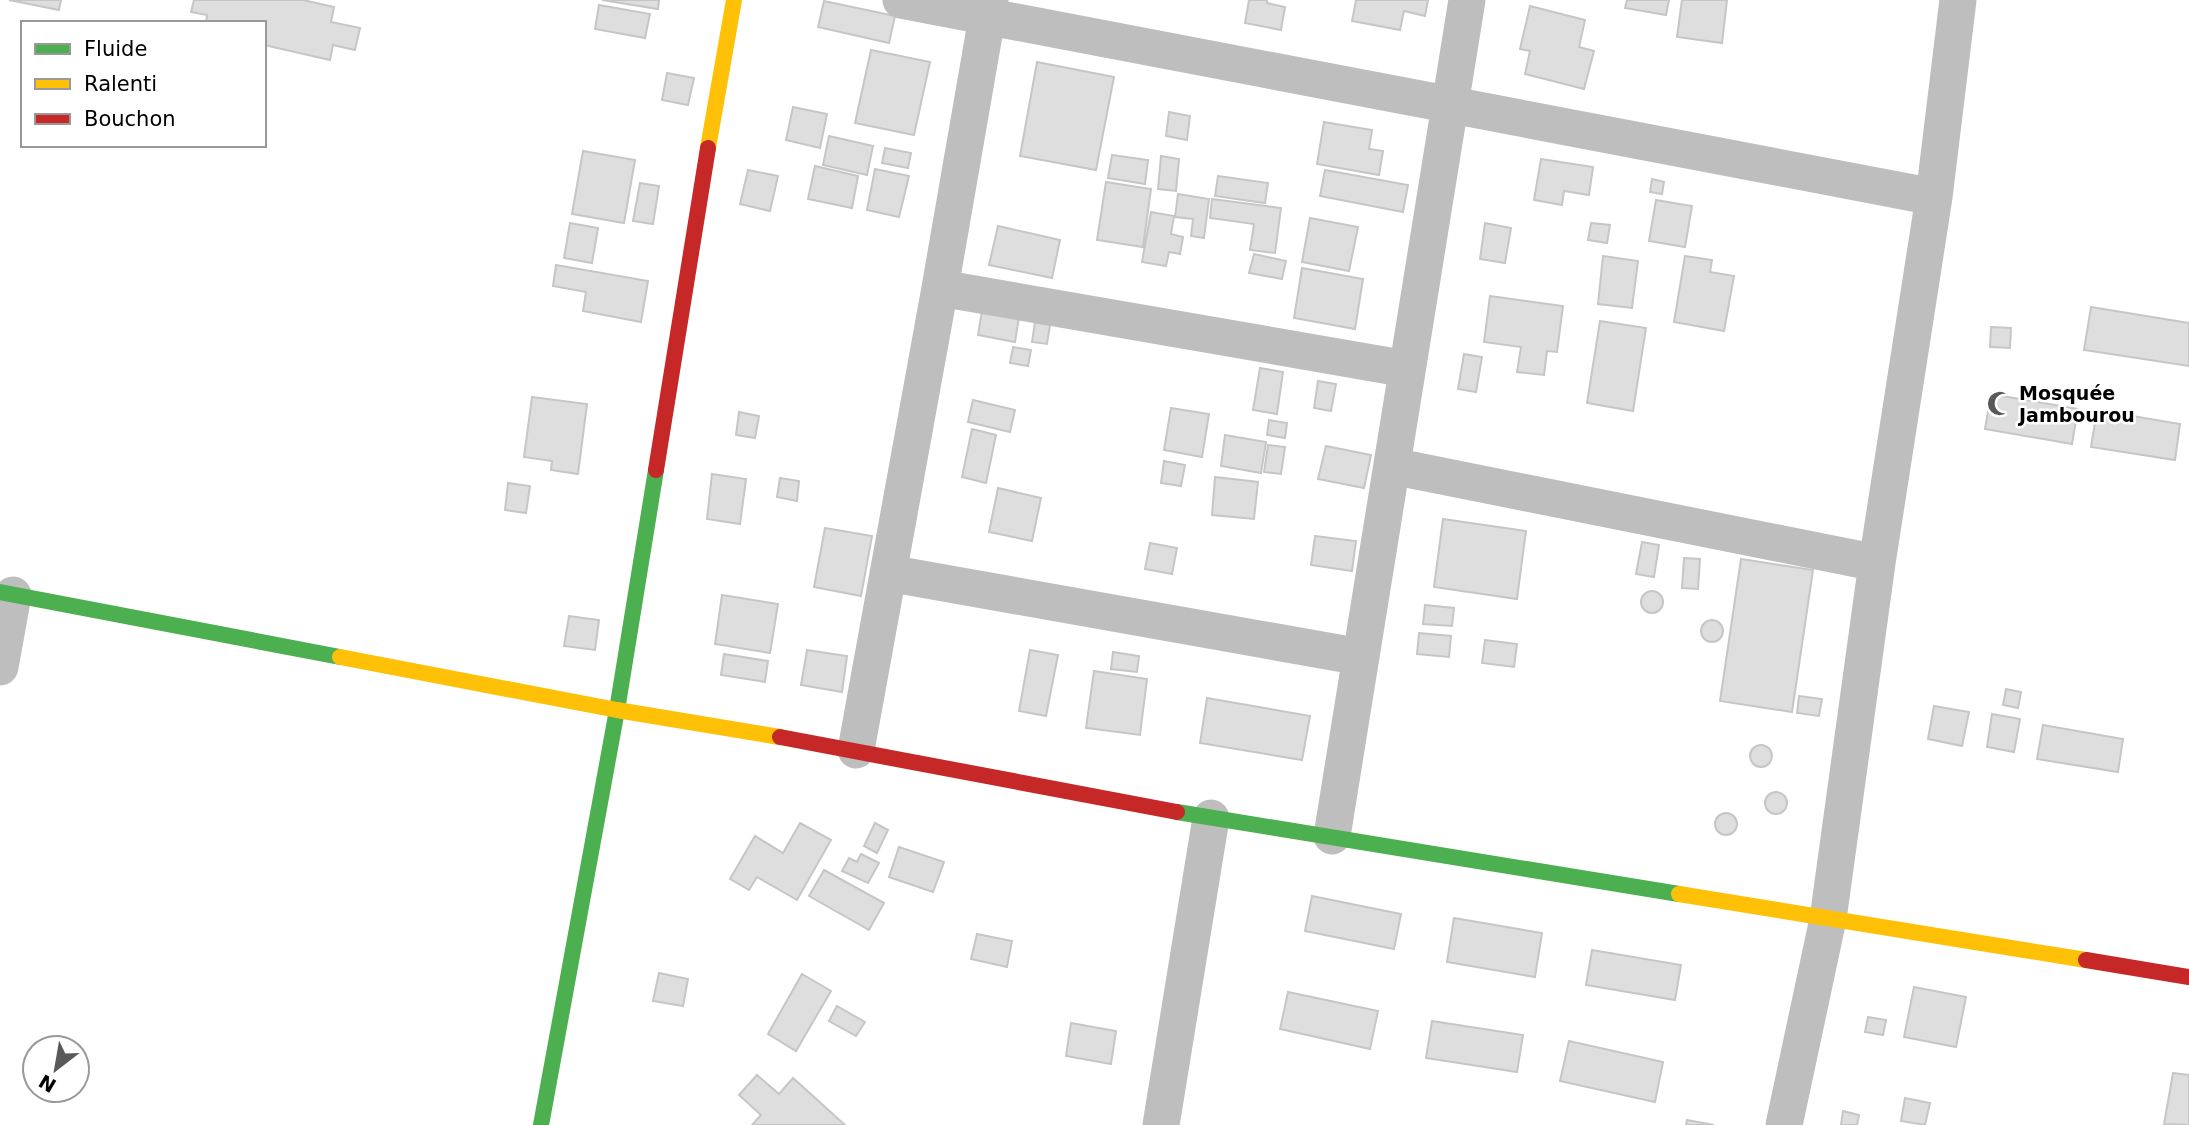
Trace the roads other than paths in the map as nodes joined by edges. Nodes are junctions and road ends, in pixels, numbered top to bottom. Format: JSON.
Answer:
{"nodes":[{"id":1,"x":734,"y":0,"type":"edge"},
{"id":2,"x":901,"y":0,"type":"edge"},
{"id":3,"x":1467,"y":0,"type":"edge"},
{"id":4,"x":1958,"y":0,"type":"edge"},
{"id":5,"x":988,"y":8,"type":"edge"},
{"id":6,"x":1450,"y":105,"type":"junction"},
{"id":7,"x":1934,"y":197,"type":"junction"},
{"id":8,"x":940,"y":288,"type":"junction"},
{"id":9,"x":1407,"y":369,"type":"junction"},
{"id":10,"x":1392,"y":466,"type":"junction"},
{"id":11,"x":1877,"y":563,"type":"junction"},
{"id":12,"x":888,"y":573,"type":"junction"},
{"id":13,"x":6,"y":593,"type":"edge"},
{"id":14,"x":1361,"y":657,"type":"junction"},
{"id":15,"x":0,"y":667,"type":"edge"},
{"id":16,"x":617,"y":710,"type":"junction"},
{"id":17,"x":856,"y":750,"type":"junction"},
{"id":18,"x":1211,"y":818,"type":"junction"},
{"id":19,"x":1332,"y":836,"type":"junction"},
{"id":20,"x":1828,"y":919,"type":"junction"},
{"id":21,"x":2189,"y":977,"type":"edge"},
{"id":22,"x":541,"y":1125,"type":"edge"},
{"id":23,"x":1161,"y":1125,"type":"edge"},
{"id":24,"x":1784,"y":1125,"type":"edge"}],
"edges":[{"from":1,"to":16,"type":"street"},
{"from":2,"to":5,"type":"street"},
{"from":3,"to":6,"type":"street"},
{"from":4,"to":7,"type":"street"},
{"from":5,"to":6,"type":"street"},
{"from":5,"to":8,"type":"street"},
{"from":6,"to":7,"type":"street"},
{"from":6,"to":9,"type":"street"},
{"from":7,"to":11,"type":"street"},
{"from":8,"to":9,"type":"street"},
{"from":8,"to":12,"type":"street"},
{"from":9,"to":10,"type":"street"},
{"from":10,"to":11,"type":"street"},
{"from":10,"to":14,"type":"street"},
{"from":11,"to":20,"type":"street"},
{"from":12,"to":14,"type":"street"},
{"from":12,"to":17,"type":"street"},
{"from":13,"to":15,"type":"street"},
{"from":13,"to":16,"type":"street"},
{"from":14,"to":19,"type":"street"},
{"from":16,"to":17,"type":"street"},
{"from":16,"to":22,"type":"street"},
{"from":17,"to":18,"type":"street"},
{"from":18,"to":19,"type":"street"},
{"from":18,"to":23,"type":"street"},
{"from":19,"to":20,"type":"street"},
{"from":20,"to":21,"type":"street"},
{"from":20,"to":24,"type":"street"}]}
